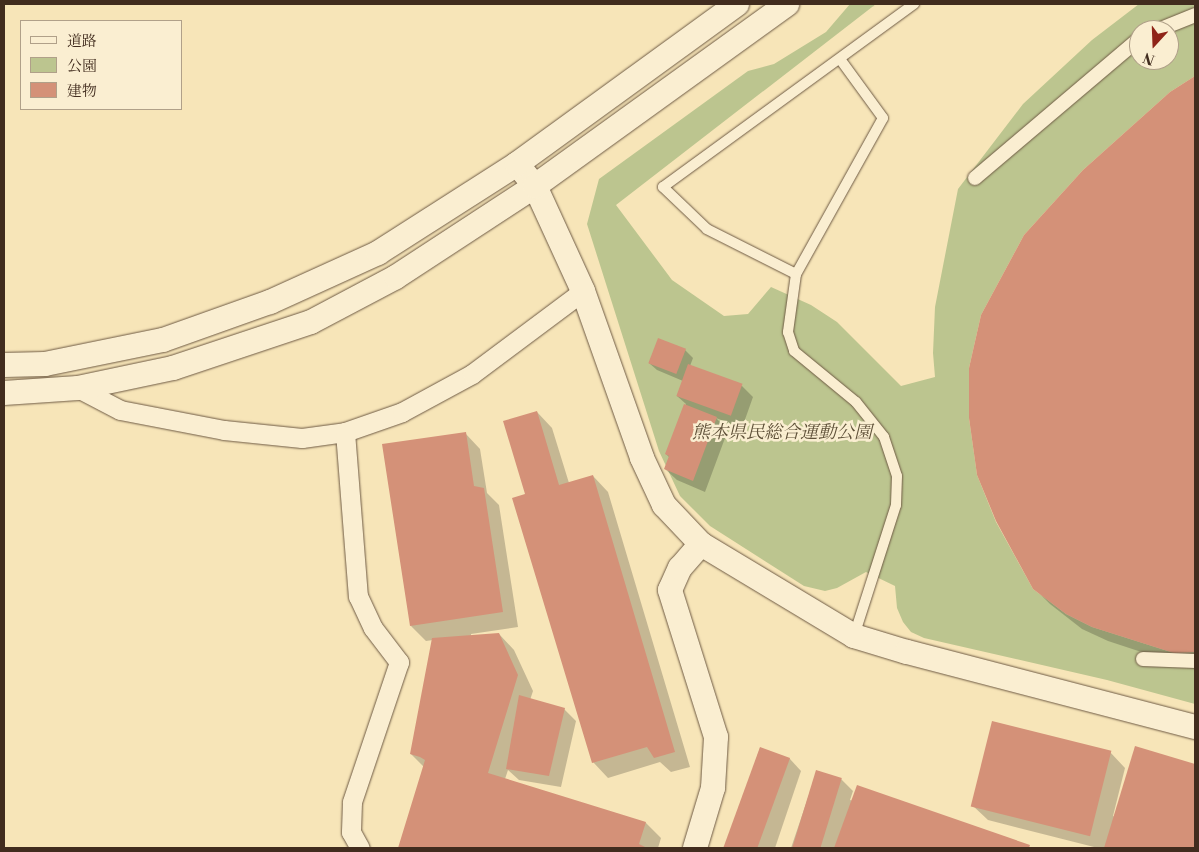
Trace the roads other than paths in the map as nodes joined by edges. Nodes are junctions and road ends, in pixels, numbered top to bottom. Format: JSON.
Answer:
{"nodes":[{"id":1,"x":737,"y":4,"type":"edge"},
{"id":2,"x":787,"y":4,"type":"edge"},
{"id":3,"x":914,"y":4,"type":"edge"},
{"id":4,"x":1195,"y":16,"type":"edge"},
{"id":5,"x":1179,"y":22,"type":"edge"},
{"id":6,"x":1129,"y":47,"type":"edge"},
{"id":7,"x":840,"y":59,"type":"junction"},
{"id":8,"x":517,"y":164,"type":"junction"},
{"id":9,"x":975,"y":178,"type":"dead end"},
{"id":10,"x":535,"y":186,"type":"junction"},
{"id":11,"x":796,"y":274,"type":"junction"},
{"id":12,"x":583,"y":292,"type":"junction"},
{"id":13,"x":4,"y":365,"type":"edge"},
{"id":14,"x":78,"y":388,"type":"junction"},
{"id":15,"x":4,"y":394,"type":"edge"},
{"id":16,"x":344,"y":432,"type":"junction"},
{"id":17,"x":702,"y":544,"type":"junction"},
{"id":18,"x":854,"y":636,"type":"junction"},
{"id":19,"x":1143,"y":659,"type":"dead end"},
{"id":20,"x":1195,"y":661,"type":"edge"},
{"id":21,"x":1195,"y":727,"type":"edge"},
{"id":22,"x":360,"y":848,"type":"edge"},
{"id":23,"x":695,"y":848,"type":"edge"}],
"edges":[{"from":1,"to":8,"type":"street"},
{"from":2,"to":10,"type":"street"},
{"from":3,"to":7,"type":"lane"},
{"from":4,"to":5,"type":"street"},
{"from":6,"to":9,"type":"street"},
{"from":7,"to":11,"type":"lane"},
{"from":7,"to":11,"type":"lane"},
{"from":8,"to":10,"type":"street"},
{"from":8,"to":13,"type":"street"},
{"from":10,"to":12,"type":"street"},
{"from":10,"to":14,"type":"street"},
{"from":11,"to":18,"type":"lane"},
{"from":12,"to":16,"type":"street"},
{"from":12,"to":17,"type":"street"},
{"from":14,"to":15,"type":"street"},
{"from":14,"to":16,"type":"street"},
{"from":16,"to":22,"type":"street"},
{"from":17,"to":18,"type":"street"},
{"from":17,"to":23,"type":"street"},
{"from":18,"to":21,"type":"street"},
{"from":19,"to":20,"type":"street"}]}
